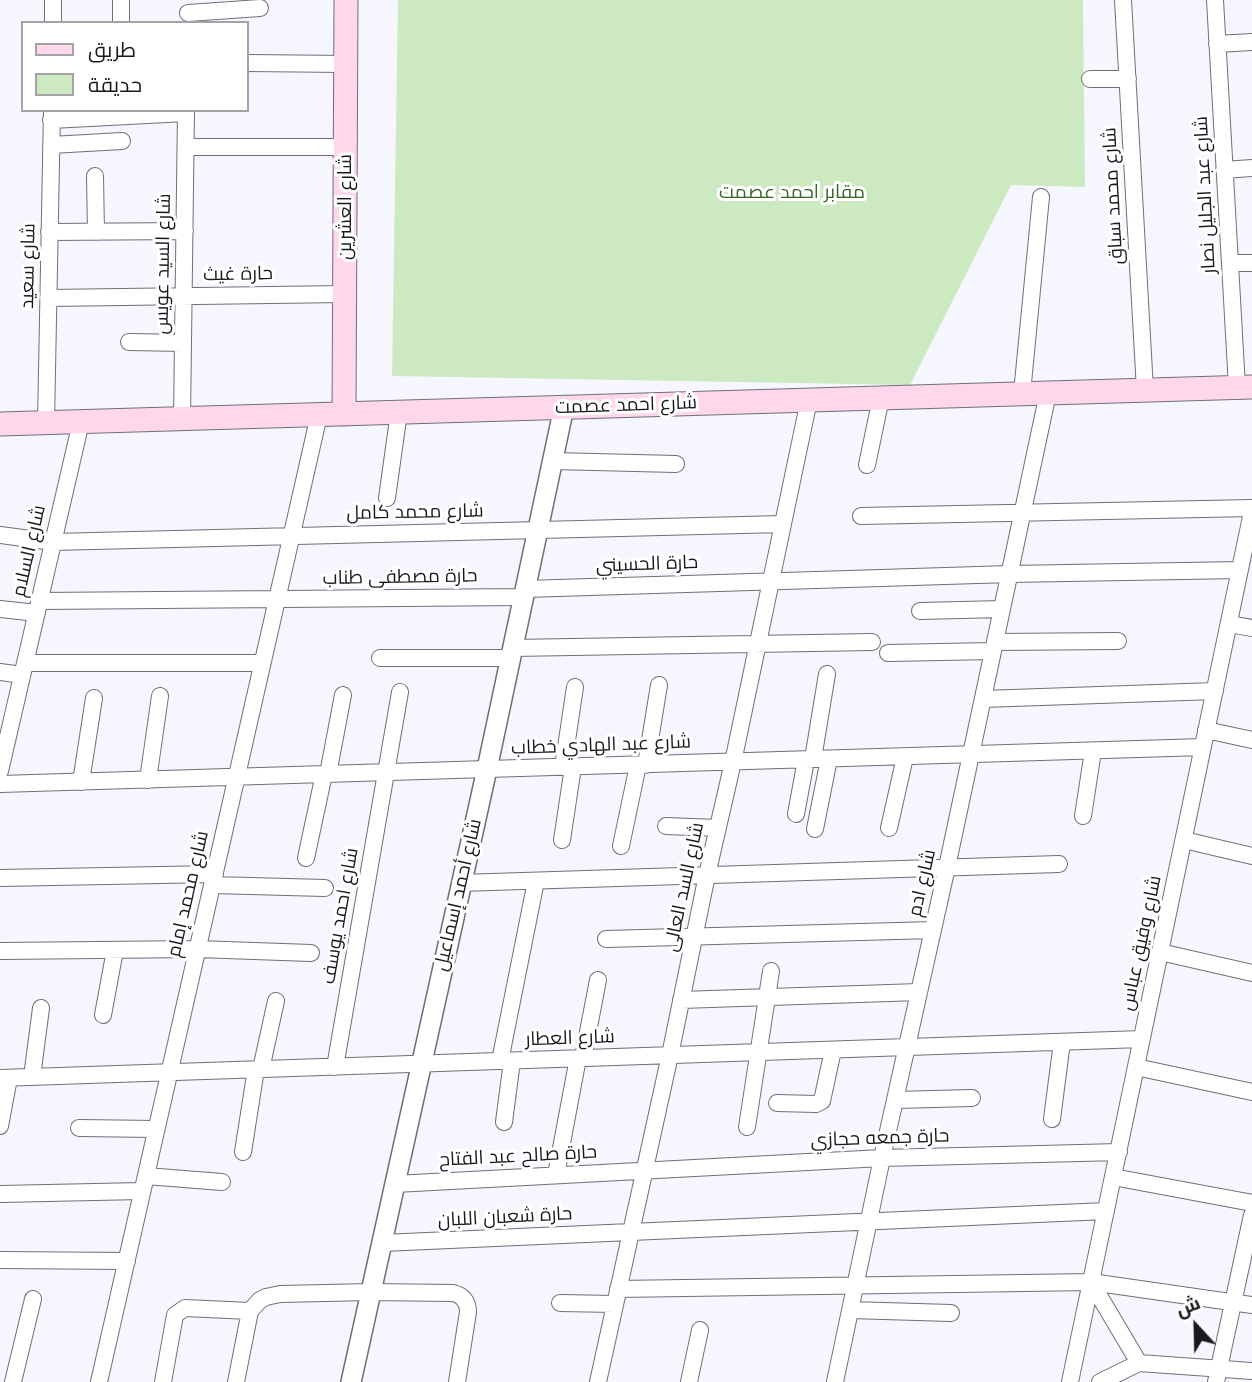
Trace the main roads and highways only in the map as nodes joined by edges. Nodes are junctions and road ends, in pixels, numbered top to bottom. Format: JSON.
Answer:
{"nodes":[{"id":1,"x":346,"y":0,"type":"edge"},
{"id":2,"x":1244,"y":387,"type":"edge"},
{"id":3,"x":344,"y":414,"type":"junction"},
{"id":4,"x":0,"y":424,"type":"edge"}],
"edges":[{"from":1,"to":3,"type":"main road","name":"شارع العشرين"},
{"from":2,"to":3,"type":"main road","name":"شارع احمد عصمت"},
{"from":3,"to":4,"type":"main road","name":"شارع احمد عصمت"}]}
